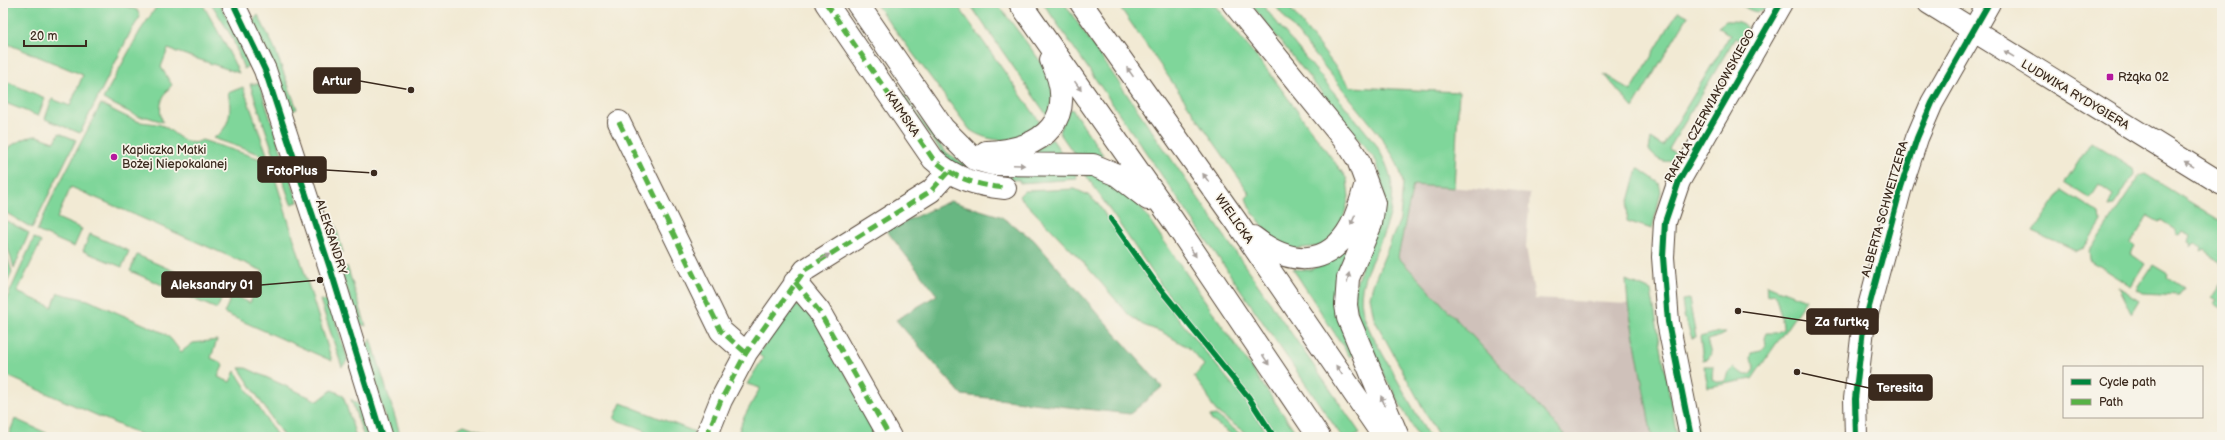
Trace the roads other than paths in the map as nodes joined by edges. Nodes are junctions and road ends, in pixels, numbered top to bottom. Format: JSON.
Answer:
{"nodes":[{"id":1,"x":233,"y":3,"type":"edge"},
{"id":2,"x":826,"y":3,"type":"edge"},
{"id":3,"x":857,"y":3,"type":"edge"},
{"id":4,"x":1081,"y":3,"type":"edge"},
{"id":5,"x":1233,"y":3,"type":"edge"},
{"id":6,"x":1781,"y":3,"type":"edge"},
{"id":7,"x":1929,"y":3,"type":"edge"},
{"id":8,"x":1989,"y":3,"type":"edge"},
{"id":9,"x":1025,"y":11,"type":"edge"},
{"id":10,"x":1973,"y":32,"type":"junction"},
{"id":11,"x":619,"y":122,"type":"dead end"},
{"id":12,"x":958,"y":144,"type":"junction"},
{"id":13,"x":948,"y":172,"type":"junction"},
{"id":14,"x":1366,"y":183,"type":"junction"},
{"id":15,"x":2222,"y":184,"type":"edge"},
{"id":16,"x":1006,"y":188,"type":"dead end"},
{"id":17,"x":1172,"y":219,"type":"junction"},
{"id":18,"x":1236,"y":221,"type":"junction"},
{"id":19,"x":795,"y":282,"type":"junction"},
{"id":20,"x":746,"y":353,"type":"junction"},
{"id":21,"x":382,"y":437,"type":"edge"},
{"id":22,"x":706,"y":437,"type":"edge"},
{"id":23,"x":890,"y":437,"type":"edge"},
{"id":24,"x":1319,"y":437,"type":"edge"},
{"id":25,"x":1384,"y":437,"type":"edge"},
{"id":26,"x":1398,"y":437,"type":"edge"},
{"id":27,"x":1691,"y":437,"type":"edge"},
{"id":28,"x":1856,"y":437,"type":"edge"}],
"edges":[{"from":1,"to":21,"type":"street","name":"ALEKSANDRY"},
{"from":2,"to":13,"type":"street","name":"KAIMSKA"},
{"from":3,"to":12,"type":"street"},
{"from":18,"to":4,"type":"street","name":"WIELICKA","one_way":true},
{"from":5,"to":14,"type":"street"},
{"from":6,"to":27,"type":"street","name":"RAFAŁA CZERWIAKOWSKIEGO"},
{"from":7,"to":10,"type":"street","name":"LUDWIKA RYDYGIERA"},
{"from":8,"to":10,"type":"street","name":"ALBERTA SCHWEITZERA"},
{"from":9,"to":12,"type":"street"},
{"from":9,"to":17,"type":"street","one_way":true},
{"from":15,"to":10,"type":"street","name":"LUDWIKA RYDYGIERA","one_way":true},
{"from":10,"to":28,"type":"street","name":"ALBERTA SCHWEITZERA"},
{"from":11,"to":20,"type":"street"},
{"from":12,"to":17,"type":"street","one_way":true},
{"from":13,"to":16,"type":"street","name":"KAIMSKA"},
{"from":19,"to":13,"type":"street","one_way":true},
{"from":14,"to":18,"type":"street","one_way":true},
{"from":26,"to":14,"type":"street","one_way":true},
{"from":17,"to":24,"type":"street","one_way":true},
{"from":25,"to":18,"type":"street","name":"WIELICKA","one_way":true},
{"from":19,"to":20,"type":"street"},
{"from":19,"to":23,"type":"street"},
{"from":20,"to":22,"type":"street"}]}
